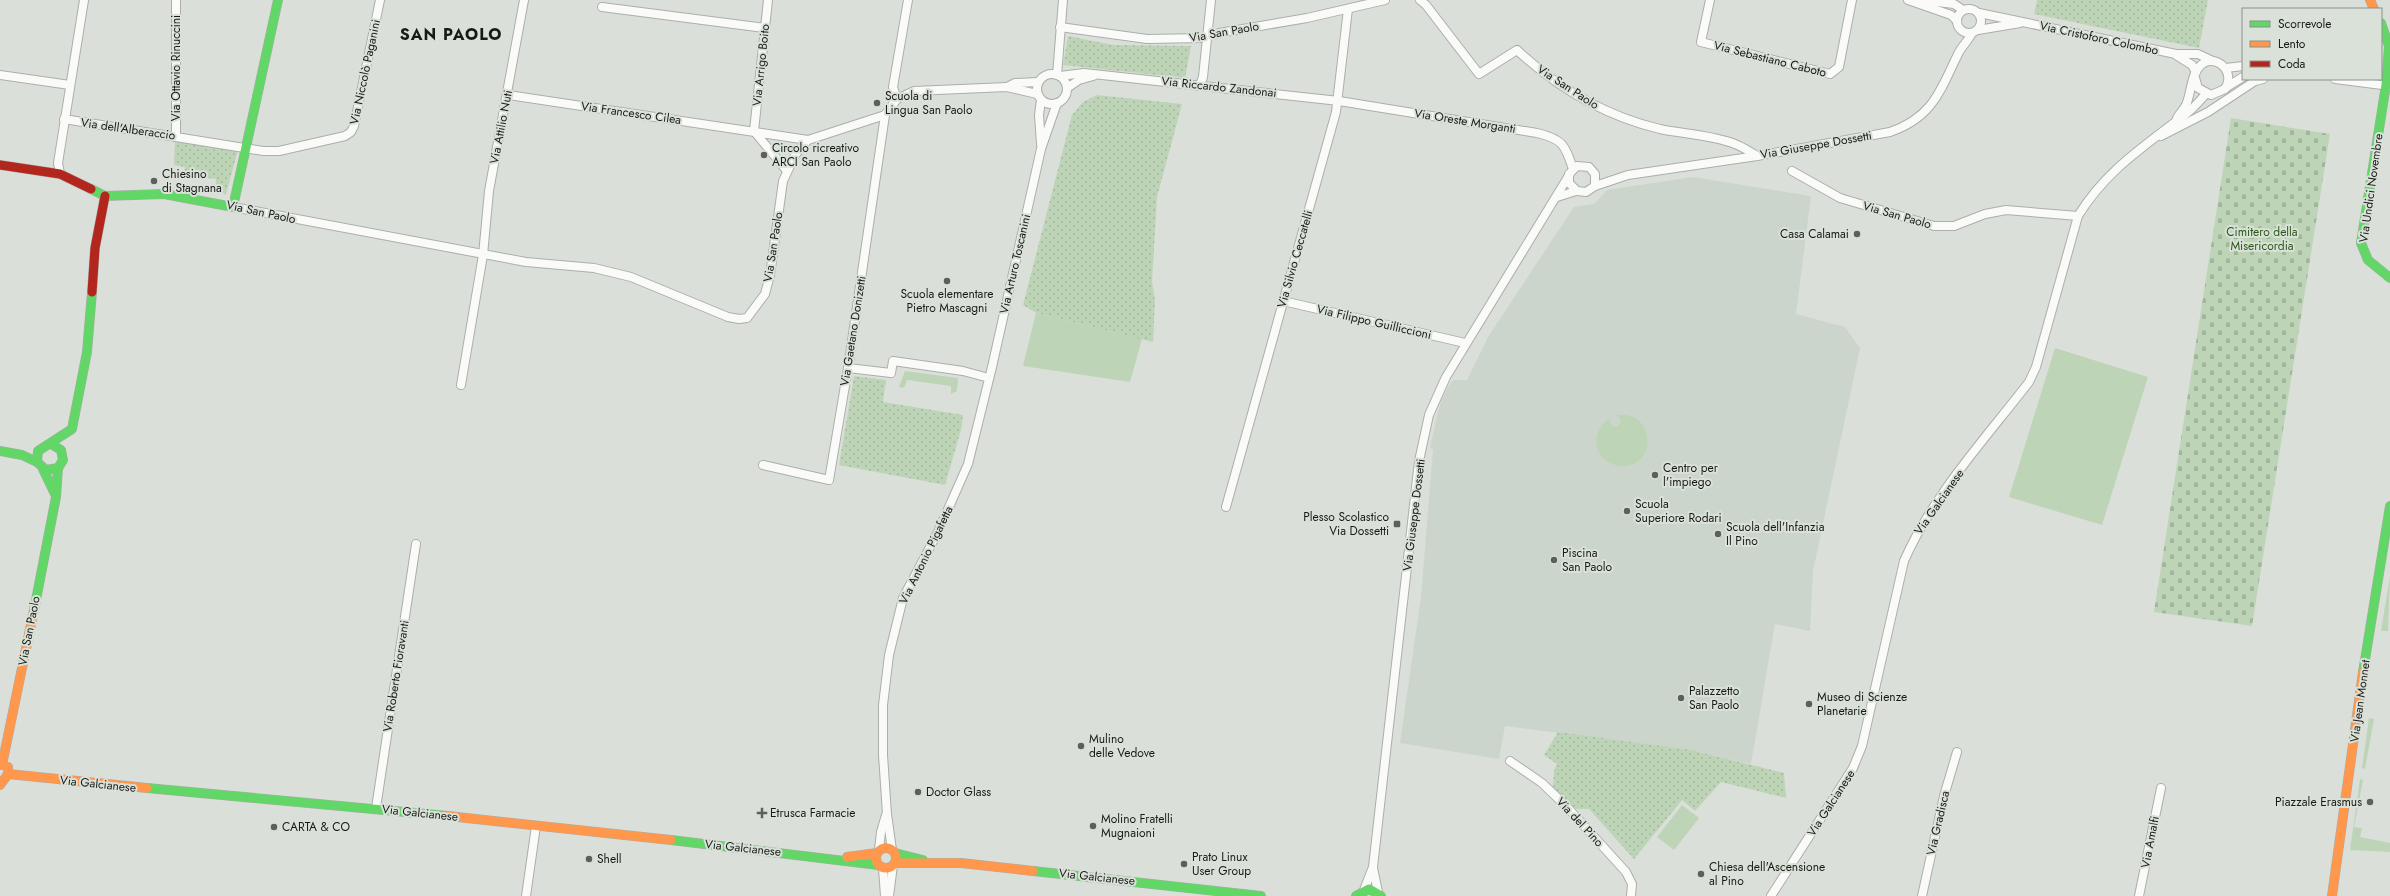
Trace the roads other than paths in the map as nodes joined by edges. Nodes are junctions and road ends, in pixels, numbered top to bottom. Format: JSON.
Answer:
{"nodes":[{"id":1,"x":84,"y":0,"type":"edge"},
{"id":2,"x":176,"y":0,"type":"edge"},
{"id":3,"x":278,"y":0,"type":"edge"},
{"id":4,"x":380,"y":0,"type":"edge"},
{"id":5,"x":524,"y":0,"type":"edge"},
{"id":6,"x":768,"y":0,"type":"edge"},
{"id":7,"x":908,"y":0,"type":"edge"},
{"id":8,"x":1063,"y":0,"type":"edge"},
{"id":9,"x":1211,"y":0,"type":"edge"},
{"id":10,"x":1385,"y":0,"type":"edge"},
{"id":11,"x":1420,"y":0,"type":"edge"},
{"id":12,"x":1710,"y":0,"type":"edge"},
{"id":13,"x":1852,"y":0,"type":"edge"},
{"id":14,"x":1908,"y":0,"type":"edge"},
{"id":15,"x":1916,"y":0,"type":"edge"},
{"id":16,"x":1955,"y":2,"type":"edge"},
{"id":17,"x":602,"y":6,"type":"dead end"},
{"id":18,"x":1348,"y":8,"type":"junction"},
{"id":19,"x":1963,"y":10,"type":"junction"},
{"id":20,"x":1979,"y":13,"type":"junction"},
{"id":21,"x":2023,"y":22,"type":"junction"},
{"id":22,"x":1958,"y":25,"type":"junction"},
{"id":23,"x":2382,"y":26,"type":"edge"},
{"id":24,"x":1060,"y":27,"type":"junction"},
{"id":25,"x":764,"y":28,"type":"junction"},
{"id":26,"x":1975,"y":31,"type":"junction"},
{"id":27,"x":1208,"y":37,"type":"junction"},
{"id":28,"x":1961,"y":48,"type":"junction"},
{"id":29,"x":2176,"y":54,"type":"junction"},
{"id":30,"x":2213,"y":61,"type":"junction"},
{"id":31,"x":2242,"y":66,"type":"edge"},
{"id":32,"x":2226,"y":68,"type":"junction"},
{"id":33,"x":0,"y":75,"type":"edge"},
{"id":34,"x":1098,"y":75,"type":"junction"},
{"id":35,"x":2196,"y":75,"type":"junction"},
{"id":36,"x":1059,"y":76,"type":"junction"},
{"id":37,"x":2242,"y":78,"type":"edge"},
{"id":38,"x":2259,"y":80,"type":"edge"},
{"id":39,"x":2343,"y":80,"type":"edge"},
{"id":40,"x":1038,"y":82,"type":"junction"},
{"id":41,"x":1200,"y":85,"type":"junction"},
{"id":42,"x":70,"y":86,"type":"junction"},
{"id":43,"x":2388,"y":86,"type":"edge"},
{"id":44,"x":1007,"y":87,"type":"junction"},
{"id":45,"x":1067,"y":88,"type":"junction"},
{"id":46,"x":2224,"y":89,"type":"junction"},
{"id":47,"x":2206,"y":94,"type":"junction"},
{"id":48,"x":508,"y":95,"type":"junction"},
{"id":49,"x":1039,"y":97,"type":"junction"},
{"id":50,"x":897,"y":99,"type":"junction"},
{"id":51,"x":1338,"y":101,"type":"junction"},
{"id":52,"x":1057,"y":104,"type":"junction"},
{"id":53,"x":885,"y":114,"type":"junction"},
{"id":54,"x":64,"y":119,"type":"junction"},
{"id":55,"x":2174,"y":122,"type":"junction"},
{"id":56,"x":754,"y":131,"type":"junction"},
{"id":57,"x":176,"y":135,"type":"junction"},
{"id":58,"x":808,"y":140,"type":"junction"},
{"id":59,"x":2151,"y":140,"type":"junction"},
{"id":60,"x":245,"y":148,"type":"junction"},
{"id":61,"x":1041,"y":149,"type":"junction"},
{"id":62,"x":1757,"y":156,"type":"junction"},
{"id":63,"x":0,"y":165,"type":"edge"},
{"id":64,"x":787,"y":171,"type":"junction"},
{"id":65,"x":1792,"y":171,"type":"dead end"},
{"id":66,"x":1571,"y":172,"type":"junction"},
{"id":67,"x":60,"y":174,"type":"junction"},
{"id":68,"x":1595,"y":174,"type":"junction"},
{"id":69,"x":1628,"y":175,"type":"junction"},
{"id":70,"x":1595,"y":186,"type":"junction"},
{"id":71,"x":1576,"y":191,"type":"junction"},
{"id":72,"x":105,"y":196,"type":"junction"},
{"id":73,"x":1557,"y":197,"type":"junction"},
{"id":74,"x":233,"y":206,"type":"junction"},
{"id":75,"x":2078,"y":216,"type":"junction"},
{"id":76,"x":484,"y":255,"type":"junction"},
{"id":77,"x":2390,"y":278,"type":"edge"},
{"id":78,"x":1283,"y":301,"type":"junction"},
{"id":79,"x":1466,"y":343,"type":"junction"},
{"id":80,"x":848,"y":368,"type":"junction"},
{"id":81,"x":989,"y":378,"type":"junction"},
{"id":82,"x":461,"y":385,"type":"dead end"},
{"id":83,"x":51,"y":444,"type":"junction"},
{"id":84,"x":0,"y":451,"type":"edge"},
{"id":85,"x":38,"y":451,"type":"junction"},
{"id":86,"x":22,"y":455,"type":"junction"},
{"id":87,"x":968,"y":464,"type":"joint"},
{"id":88,"x":763,"y":465,"type":"dead end"},
{"id":89,"x":40,"y":466,"type":"junction"},
{"id":90,"x":58,"y":468,"type":"junction"},
{"id":91,"x":56,"y":497,"type":"junction"},
{"id":92,"x":2390,"y":506,"type":"edge"},
{"id":93,"x":1226,"y":507,"type":"dead end"},
{"id":94,"x":416,"y":544,"type":"dead end"},
{"id":95,"x":1957,"y":752,"type":"dead end"},
{"id":96,"x":1510,"y":760,"type":"dead end"},
{"id":97,"x":1,"y":765,"type":"edge"},
{"id":98,"x":8,"y":774,"type":"junction"},
{"id":99,"x":0,"y":785,"type":"edge"},
{"id":100,"x":2161,"y":788,"type":"dead end"},
{"id":101,"x":376,"y":808,"type":"junction"},
{"id":102,"x":886,"y":814,"type":"junction"},
{"id":103,"x":536,"y":826,"type":"junction"},
{"id":104,"x":878,"y":851,"type":"junction"},
{"id":105,"x":894,"y":852,"type":"junction"},
{"id":106,"x":833,"y":858,"type":"junction"},
{"id":107,"x":932,"y":862,"type":"junction"},
{"id":108,"x":894,"y":864,"type":"junction"},
{"id":109,"x":880,"y":866,"type":"junction"},
{"id":110,"x":1373,"y":867,"type":"junction"},
{"id":111,"x":1364,"y":890,"type":"junction"},
{"id":112,"x":1228,"y":894,"type":"edge"},
{"id":113,"x":1380,"y":894,"type":"edge"},
{"id":114,"x":1771,"y":895,"type":"edge"},
{"id":115,"x":526,"y":896,"type":"edge"},
{"id":116,"x":885,"y":896,"type":"edge"},
{"id":117,"x":889,"y":896,"type":"edge"},
{"id":118,"x":1261,"y":896,"type":"edge"},
{"id":119,"x":1356,"y":896,"type":"edge"},
{"id":120,"x":1631,"y":896,"type":"edge"},
{"id":121,"x":1922,"y":896,"type":"edge"},
{"id":122,"x":2139,"y":896,"type":"edge"},
{"id":123,"x":2332,"y":896,"type":"edge"}],
"edges":[{"from":1,"to":42,"type":"street"},
{"from":2,"to":57,"type":"street","name":"Via Ottavio Rinuccini"},
{"from":3,"to":60,"type":"street"},
{"from":4,"to":60,"type":"street","name":"Via Niccolò Paganini"},
{"from":5,"to":48,"type":"street","name":"Via Attilio Nuti"},
{"from":6,"to":25,"type":"street","name":"Via Arrigo Boito"},
{"from":7,"to":50,"type":"street"},
{"from":8,"to":24,"type":"street"},
{"from":9,"to":27,"type":"street"},
{"from":10,"to":18,"type":"street","name":"Via San Paolo"},
{"from":11,"to":62,"type":"street","name":"Via San Paolo"},
{"from":12,"to":13,"type":"street","name":"Via Sebastiano Caboto"},
{"from":14,"to":22,"type":"street","name":"Via Cristoforo Colombo"},
{"from":15,"to":16,"type":"street","name":"Via Cristoforo Colombo"},
{"from":16,"to":19,"type":"street","name":"Via Cristoforo Colombo"},
{"from":17,"to":25,"type":"street"},
{"from":18,"to":27,"type":"street","name":"Via San Paolo"},
{"from":18,"to":51,"type":"street","name":"Via Silvio Ceccatelli"},
{"from":19,"to":20,"type":"street","name":"Via Cristoforo Colombo"},
{"from":19,"to":22,"type":"street"},
{"from":20,"to":21,"type":"street","name":"Via Cristoforo Colombo"},
{"from":20,"to":26,"type":"street"},
{"from":21,"to":26,"type":"street","name":"Via Cristoforo Colombo"},
{"from":21,"to":29,"type":"street","name":"Via Cristoforo Colombo"},
{"from":22,"to":26,"type":"street","name":"Via Cristoforo Colombo"},
{"from":22,"to":28,"type":"street","name":"Via Giuseppe Dossetti"},
{"from":23,"to":43,"type":"street","name":"Via Undici Novembre"},
{"from":24,"to":27,"type":"street","name":"Via San Paolo"},
{"from":24,"to":36,"type":"street"},
{"from":25,"to":56,"type":"street","name":"Via Arrigo Boito"},
{"from":26,"to":28,"type":"street","name":"Via Giuseppe Dossetti"},
{"from":27,"to":41,"type":"street"},
{"from":28,"to":62,"type":"street","name":"Via Giuseppe Dossetti"},
{"from":29,"to":30,"type":"street","name":"Via Cristoforo Colombo"},
{"from":29,"to":35,"type":"street","name":"Via Cristoforo Colombo"},
{"from":30,"to":32,"type":"street"},
{"from":30,"to":35,"type":"street"},
{"from":31,"to":32,"type":"street"},
{"from":32,"to":46,"type":"street"},
{"from":33,"to":42,"type":"street"},
{"from":34,"to":36,"type":"street","name":"Via Riccardo Zandonai"},
{"from":34,"to":41,"type":"street","name":"Via Riccardo Zandonai"},
{"from":34,"to":45,"type":"street","name":"Via Riccardo Zandonai"},
{"from":35,"to":47,"type":"street"},
{"from":35,"to":55,"type":"street","name":"Via Galcianese"},
{"from":36,"to":40,"type":"street"},
{"from":36,"to":45,"type":"street"},
{"from":37,"to":46,"type":"street","name":"Via Galcianese"},
{"from":38,"to":59,"type":"street","name":"Via Galcianese"},
{"from":39,"to":43,"type":"street"},
{"from":40,"to":44,"type":"street"},
{"from":40,"to":49,"type":"street"},
{"from":41,"to":51,"type":"street","name":"Via Riccardo Zandonai"},
{"from":42,"to":54,"type":"street"},
{"from":43,"to":77,"type":"street","name":"Via Undici Novembre"},
{"from":44,"to":49,"type":"street"},
{"from":44,"to":50,"type":"street"},
{"from":45,"to":52,"type":"street"},
{"from":46,"to":47,"type":"street","name":"Via Galcianese"},
{"from":47,"to":55,"type":"street","name":"Via Galcianese"},
{"from":48,"to":56,"type":"street","name":"Via Francesco Cilea"},
{"from":48,"to":76,"type":"street","name":"Via Attilio Nuti"},
{"from":49,"to":52,"type":"street"},
{"from":49,"to":61,"type":"street","name":"Via Arturo Toscanini"},
{"from":50,"to":53,"type":"street"},
{"from":51,"to":66,"type":"street","name":"Via Oreste Morganti"},
{"from":51,"to":78,"type":"street","name":"Via Silvio Ceccatelli"},
{"from":52,"to":61,"type":"street","name":"Via Arturo Toscanini"},
{"from":53,"to":58,"type":"street"},
{"from":53,"to":80,"type":"street","name":"Via Gaetano Donizetti"},
{"from":54,"to":57,"type":"street","name":"Via dell'Alberaccio"},
{"from":54,"to":67,"type":"street","name":"Via dell'Alberaccio"},
{"from":55,"to":59,"type":"street","name":"Via Galcianese"},
{"from":56,"to":58,"type":"street","name":"Via Francesco Cilea"},
{"from":56,"to":64,"type":"street"},
{"from":57,"to":60,"type":"street","name":"Via dell'Alberaccio"},
{"from":58,"to":64,"type":"street","name":"Via San Paolo"},
{"from":59,"to":75,"type":"street","name":"Via Galcianese"},
{"from":60,"to":74,"type":"street"},
{"from":61,"to":81,"type":"street","name":"Via Arturo Toscanini"},
{"from":62,"to":69,"type":"street","name":"Via Giuseppe Dossetti"},
{"from":63,"to":67,"type":"street"},
{"from":64,"to":76,"type":"street","name":"Via San Paolo"},
{"from":65,"to":75,"type":"street","name":"Via San Paolo"},
{"from":66,"to":68,"type":"street"},
{"from":66,"to":71,"type":"street"},
{"from":66,"to":73,"type":"street","name":"Via Giuseppe Dossetti"},
{"from":67,"to":72,"type":"street"},
{"from":68,"to":69,"type":"street","name":"Via Giuseppe Dossetti"},
{"from":68,"to":70,"type":"street"},
{"from":69,"to":70,"type":"street","name":"Via Giuseppe Dossetti"},
{"from":70,"to":71,"type":"street"},
{"from":71,"to":73,"type":"street"},
{"from":72,"to":74,"type":"street","name":"Via San Paolo"},
{"from":72,"to":83,"type":"street"},
{"from":73,"to":79,"type":"street","name":"Via Giuseppe Dossetti"},
{"from":74,"to":76,"type":"street","name":"Via San Paolo"},
{"from":75,"to":114,"type":"street","name":"Via Galcianese"},
{"from":76,"to":82,"type":"street"},
{"from":78,"to":79,"type":"street","name":"Via Filippo Guilliccioni"},
{"from":78,"to":93,"type":"street","name":"Via Silvio Ceccatelli"},
{"from":79,"to":110,"type":"street","name":"Via Giuseppe Dossetti"},
{"from":80,"to":81,"type":"street"},
{"from":80,"to":88,"type":"street","name":"Via Gaetano Donizetti"},
{"from":81,"to":87,"type":"street","name":"Via Arturo Toscanini"},
{"from":83,"to":85,"type":"street"},
{"from":83,"to":90,"type":"street","name":"Via San Paolo"},
{"from":84,"to":86,"type":"street"},
{"from":85,"to":86,"type":"street"},
{"from":85,"to":89,"type":"street"},
{"from":86,"to":89,"type":"street"},
{"from":87,"to":102,"type":"street","name":"Via Antonio Pigafetta"},
{"from":89,"to":90,"type":"street"},
{"from":89,"to":91,"type":"street"},
{"from":90,"to":91,"type":"street","name":"Via San Paolo"},
{"from":91,"to":97,"type":"street","name":"Via San Paolo"},
{"from":92,"to":123,"type":"street","name":"Via Jean Monnet"},
{"from":94,"to":101,"type":"street","name":"Via Roberto Fioravanti"},
{"from":95,"to":121,"type":"street","name":"Via Gradisca"},
{"from":96,"to":120,"type":"street","name":"Via del Pino"},
{"from":97,"to":98,"type":"street","name":"Via San Paolo"},
{"from":98,"to":99,"type":"street"},
{"from":98,"to":101,"type":"street","name":"Via Galcianese"},
{"from":100,"to":122,"type":"street","name":"Via Amalfi"},
{"from":101,"to":103,"type":"street","name":"Via Galcianese"},
{"from":102,"to":104,"type":"street","name":"Via Antonio Pigafetta"},
{"from":102,"to":105,"type":"street","name":"Via Antonio Pigafetta"},
{"from":103,"to":106,"type":"street","name":"Via Galcianese"},
{"from":103,"to":115,"type":"street"},
{"from":104,"to":105,"type":"street","name":"Via Galcianese"},
{"from":104,"to":106,"type":"street","name":"Via Galcianese"},
{"from":104,"to":109,"type":"street"},
{"from":105,"to":107,"type":"street","name":"Via Galcianese"},
{"from":105,"to":108,"type":"street"},
{"from":106,"to":109,"type":"street","name":"Via Galcianese"},
{"from":107,"to":108,"type":"street","name":"Via Galcianese"},
{"from":107,"to":112,"type":"street","name":"Via Galcianese"},
{"from":108,"to":109,"type":"street","name":"Via Galcianese"},
{"from":108,"to":117,"type":"street"},
{"from":109,"to":116,"type":"street"},
{"from":110,"to":111,"type":"street","name":"Via Giuseppe Dossetti"},
{"from":110,"to":113,"type":"street","name":"Via Giuseppe Dossetti"},
{"from":111,"to":113,"type":"street"},
{"from":111,"to":119,"type":"street"},
{"from":112,"to":118,"type":"street","name":"Via Galcianese"}]}
